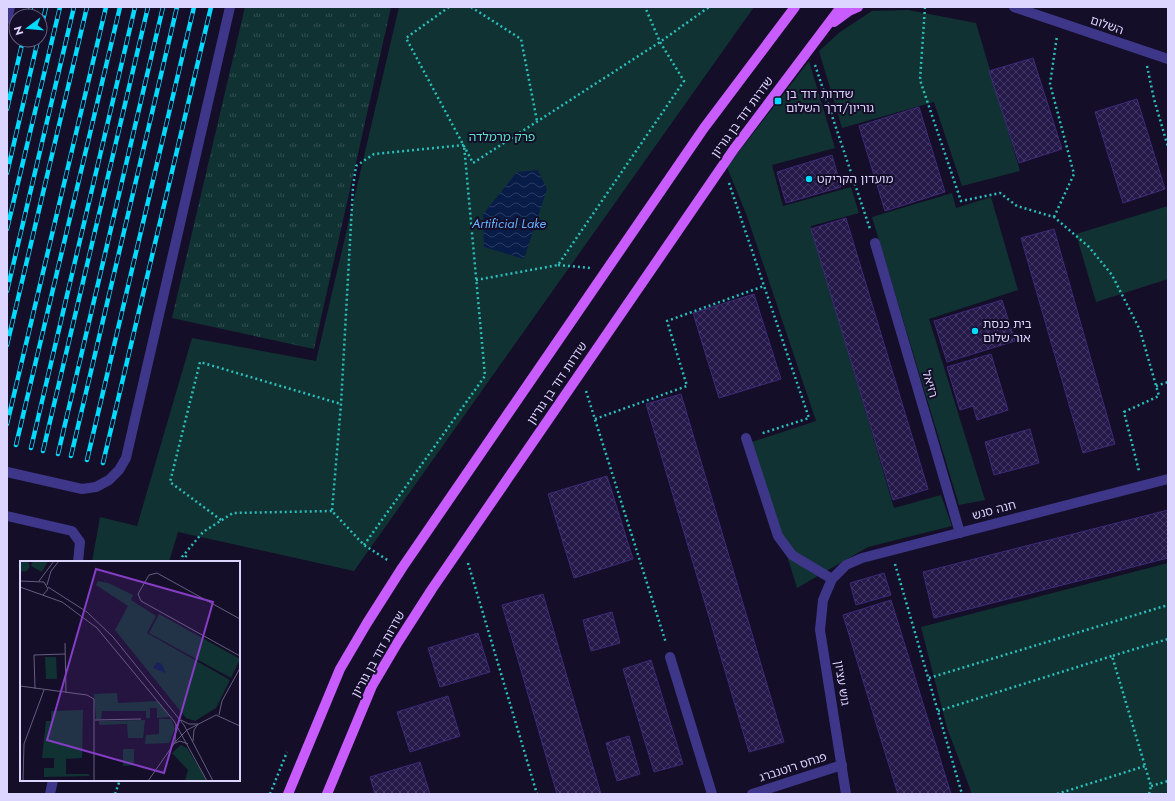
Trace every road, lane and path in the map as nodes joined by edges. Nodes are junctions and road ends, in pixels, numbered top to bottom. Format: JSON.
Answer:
{"nodes":[{"id":1,"x":10,"y":7,"type":"edge"},
{"id":2,"x":230,"y":7,"type":"edge"},
{"id":3,"x":449,"y":7,"type":"edge"},
{"id":4,"x":471,"y":7,"type":"edge"},
{"id":5,"x":645,"y":7,"type":"edge"},
{"id":6,"x":709,"y":7,"type":"edge"},
{"id":7,"x":795,"y":7,"type":"edge"},
{"id":8,"x":841,"y":7,"type":"edge"},
{"id":9,"x":858,"y":7,"type":"edge"},
{"id":10,"x":925,"y":7,"type":"edge"},
{"id":11,"x":1014,"y":7,"type":"edge"},
{"id":12,"x":7,"y":19,"type":"edge"},
{"id":13,"x":1059,"y":22,"type":"junction"},
{"id":14,"x":824,"y":29,"type":"junction"},
{"id":15,"x":660,"y":42,"type":"junction"},
{"id":16,"x":809,"y":48,"type":"junction"},
{"id":17,"x":1144,"y":51,"type":"junction"},
{"id":18,"x":1168,"y":59,"type":"edge"},
{"id":19,"x":537,"y":121,"type":"junction"},
{"id":20,"x":464,"y":145,"type":"junction"},
{"id":21,"x":1168,"y":147,"type":"edge"},
{"id":22,"x":723,"y":165,"type":"junction"},
{"id":23,"x":1054,"y":217,"type":"junction"},
{"id":24,"x":875,"y":243,"type":"joint"},
{"id":25,"x":558,"y":265,"type":"junction"},
{"id":26,"x":607,"y":269,"type":"junction"},
{"id":27,"x":476,"y":280,"type":"junction"},
{"id":28,"x":764,"y":286,"type":"junction"},
{"id":29,"x":580,"y":372,"type":"junction"},
{"id":30,"x":1168,"y":382,"type":"edge"},
{"id":31,"x":1156,"y":386,"type":"junction"},
{"id":32,"x":341,"y":404,"type":"junction"},
{"id":33,"x":595,"y":419,"type":"junction"},
{"id":34,"x":746,"y":438,"type":"joint"},
{"id":35,"x":7,"y":472,"type":"edge"},
{"id":36,"x":1168,"y":479,"type":"edge"},
{"id":37,"x":1143,"y":485,"type":"junction"},
{"id":38,"x":332,"y":511,"type":"junction"},
{"id":39,"x":7,"y":516,"type":"edge"},
{"id":40,"x":221,"y":520,"type":"junction"},
{"id":41,"x":960,"y":533,"type":"junction"},
{"id":42,"x":462,"y":544,"type":"junction"},
{"id":43,"x":364,"y":545,"type":"junction"},
{"id":44,"x":188,"y":550,"type":"junction"},
{"id":45,"x":891,"y":550,"type":"junction"},
{"id":46,"x":78,"y":561,"type":"edge"},
{"id":47,"x":181,"y":561,"type":"edge"},
{"id":48,"x":184,"y":561,"type":"edge"},
{"id":49,"x":402,"y":568,"type":"junction"},
{"id":50,"x":832,"y":578,"type":"junction"},
{"id":51,"x":1168,"y":605,"type":"edge"},
{"id":52,"x":1168,"y":639,"type":"edge"},
{"id":53,"x":1112,"y":656,"type":"junction"},
{"id":54,"x":670,"y":657,"type":"joint"},
{"id":55,"x":929,"y":678,"type":"junction"},
{"id":56,"x":938,"y":711,"type":"junction"},
{"id":57,"x":842,"y":765,"type":"junction"},
{"id":58,"x":1145,"y":766,"type":"junction"},
{"id":59,"x":53,"y":781,"type":"edge"},
{"id":60,"x":119,"y":781,"type":"edge"},
{"id":61,"x":1168,"y":781,"type":"edge"},
{"id":62,"x":1151,"y":786,"type":"junction"},
{"id":63,"x":50,"y":794,"type":"edge"},
{"id":64,"x":114,"y":794,"type":"edge"},
{"id":65,"x":288,"y":794,"type":"edge"},
{"id":66,"x":327,"y":794,"type":"edge"},
{"id":67,"x":537,"y":794,"type":"edge"},
{"id":68,"x":712,"y":794,"type":"edge"},
{"id":69,"x":752,"y":794,"type":"edge"},
{"id":70,"x":846,"y":794,"type":"edge"},
{"id":71,"x":962,"y":794,"type":"edge"},
{"id":72,"x":1057,"y":794,"type":"edge"},
{"id":73,"x":1149,"y":794,"type":"edge"}],
"edges":[{"from":1,"to":12,"type":"street"},
{"from":2,"to":35,"type":"street"},
{"from":3,"to":20,"type":"path"},
{"from":4,"to":19,"type":"path"},
{"from":5,"to":15,"type":"path"},
{"from":6,"to":15,"type":"path"},
{"from":7,"to":26,"type":"main road","name":"שדרות דוד בן גוריון"},
{"from":8,"to":14,"type":"main road","name":"שדרות דוד בן גוריון"},
{"from":9,"to":14,"type":"main road"},
{"from":10,"to":23,"type":"path"},
{"from":11,"to":13,"type":"street","name":"השלום"},
{"from":13,"to":17,"type":"street","name":"השלום"},
{"from":13,"to":23,"type":"path"},
{"from":14,"to":16,"type":"main road","name":"שדרות דוד בן גוריון"},
{"from":15,"to":19,"type":"path"},
{"from":15,"to":25,"type":"path"},
{"from":16,"to":22,"type":"main road","name":"שדרות דוד בן גוריון"},
{"from":16,"to":24,"type":"path"},
{"from":17,"to":18,"type":"street","name":"השלום"},
{"from":17,"to":21,"type":"path"},
{"from":19,"to":20,"type":"path"},
{"from":20,"to":27,"type":"path"},
{"from":20,"to":32,"type":"path"},
{"from":22,"to":28,"type":"path"},
{"from":22,"to":29,"type":"main road","name":"שדרות דוד בן גוריון"},
{"from":23,"to":31,"type":"path"},
{"from":24,"to":41,"type":"street","name":"רזיאל"},
{"from":25,"to":26,"type":"path"},
{"from":25,"to":27,"type":"path"},
{"from":26,"to":49,"type":"main road","name":"שדרות דוד בן גוריון"},
{"from":27,"to":43,"type":"path"},
{"from":28,"to":33,"type":"path"},
{"from":28,"to":34,"type":"path"},
{"from":29,"to":33,"type":"path"},
{"from":29,"to":42,"type":"main road","name":"שדרות דוד בן גוריון"},
{"from":30,"to":31,"type":"path"},
{"from":31,"to":37,"type":"path"},
{"from":32,"to":38,"type":"path"},
{"from":32,"to":40,"type":"path"},
{"from":33,"to":54,"type":"path"},
{"from":34,"to":50,"type":"street"},
{"from":36,"to":37,"type":"street","name":"חנה סנש"},
{"from":37,"to":41,"type":"street","name":"חנה סנש"},
{"from":38,"to":40,"type":"path"},
{"from":38,"to":43,"type":"path"},
{"from":39,"to":46,"type":"street"},
{"from":40,"to":44,"type":"path"},
{"from":41,"to":45,"type":"street","name":"חנה סנש"},
{"from":42,"to":66,"type":"main road","name":"שדרות דוד בן גוריון"},
{"from":42,"to":67,"type":"path"},
{"from":43,"to":49,"type":"path"},
{"from":44,"to":47,"type":"path"},
{"from":44,"to":48,"type":"path"},
{"from":45,"to":50,"type":"street","name":"חנה סנש"},
{"from":45,"to":55,"type":"path"},
{"from":49,"to":65,"type":"main road","name":"שדרות דוד בן גוריון"},
{"from":50,"to":57,"type":"street","name":"גוש עציון"},
{"from":51,"to":55,"type":"path"},
{"from":52,"to":53,"type":"path"},
{"from":53,"to":56,"type":"path"},
{"from":53,"to":58,"type":"path"},
{"from":54,"to":68,"type":"street"},
{"from":55,"to":56,"type":"path"},
{"from":56,"to":71,"type":"path"},
{"from":57,"to":69,"type":"street","name":"פנחס רוטנברג"},
{"from":57,"to":70,"type":"street","name":"גוש עציון"},
{"from":58,"to":62,"type":"path"},
{"from":58,"to":72,"type":"path"},
{"from":59,"to":63,"type":"street"},
{"from":60,"to":64,"type":"path"},
{"from":61,"to":62,"type":"path"},
{"from":62,"to":73,"type":"path"}]}
